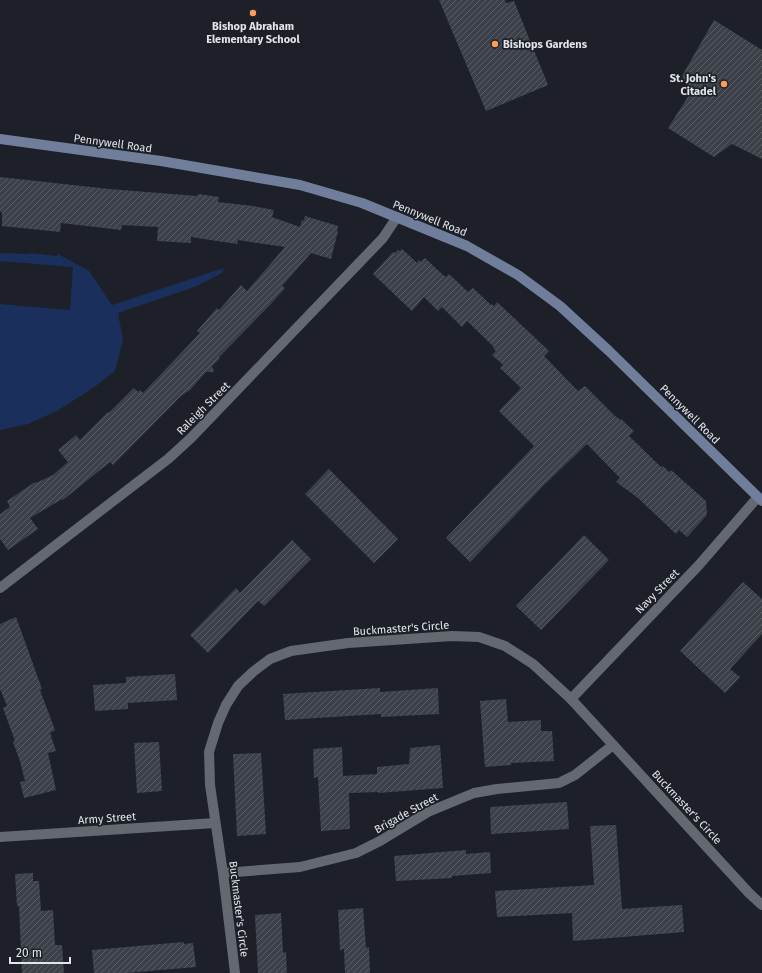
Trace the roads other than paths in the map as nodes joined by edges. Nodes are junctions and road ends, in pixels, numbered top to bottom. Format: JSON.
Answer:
{"nodes":[{"id":1,"x":0,"y":139,"type":"edge"},
{"id":2,"x":397,"y":217,"type":"junction"},
{"id":3,"x":760,"y":499,"type":"edge"},
{"id":4,"x":0,"y":588,"type":"edge"},
{"id":5,"x":570,"y":699,"type":"junction"},
{"id":6,"x":613,"y":745,"type":"junction"},
{"id":7,"x":215,"y":823,"type":"junction"},
{"id":8,"x":0,"y":837,"type":"edge"},
{"id":9,"x":223,"y":873,"type":"junction"},
{"id":10,"x":762,"y":905,"type":"edge"},
{"id":11,"x":235,"y":973,"type":"edge"}],
"edges":[{"from":1,"to":2,"type":"street","name":"Pennywell Road"},
{"from":2,"to":3,"type":"street","name":"Pennywell Road"},
{"from":2,"to":4,"type":"street","name":"Raleigh Street"},
{"from":3,"to":5,"type":"street","name":"Navy Street"},
{"from":5,"to":6,"type":"street","name":"Buckmaster's Circle"},
{"from":5,"to":7,"type":"street","name":"Buckmaster's Circle"},
{"from":6,"to":9,"type":"street","name":"Brigade Street"},
{"from":6,"to":10,"type":"street","name":"Buckmaster's Circle"},
{"from":7,"to":8,"type":"street","name":"Army Street"},
{"from":7,"to":9,"type":"street","name":"Buckmaster's Circle"},
{"from":9,"to":11,"type":"street","name":"Buckmaster's Circle"}]}
